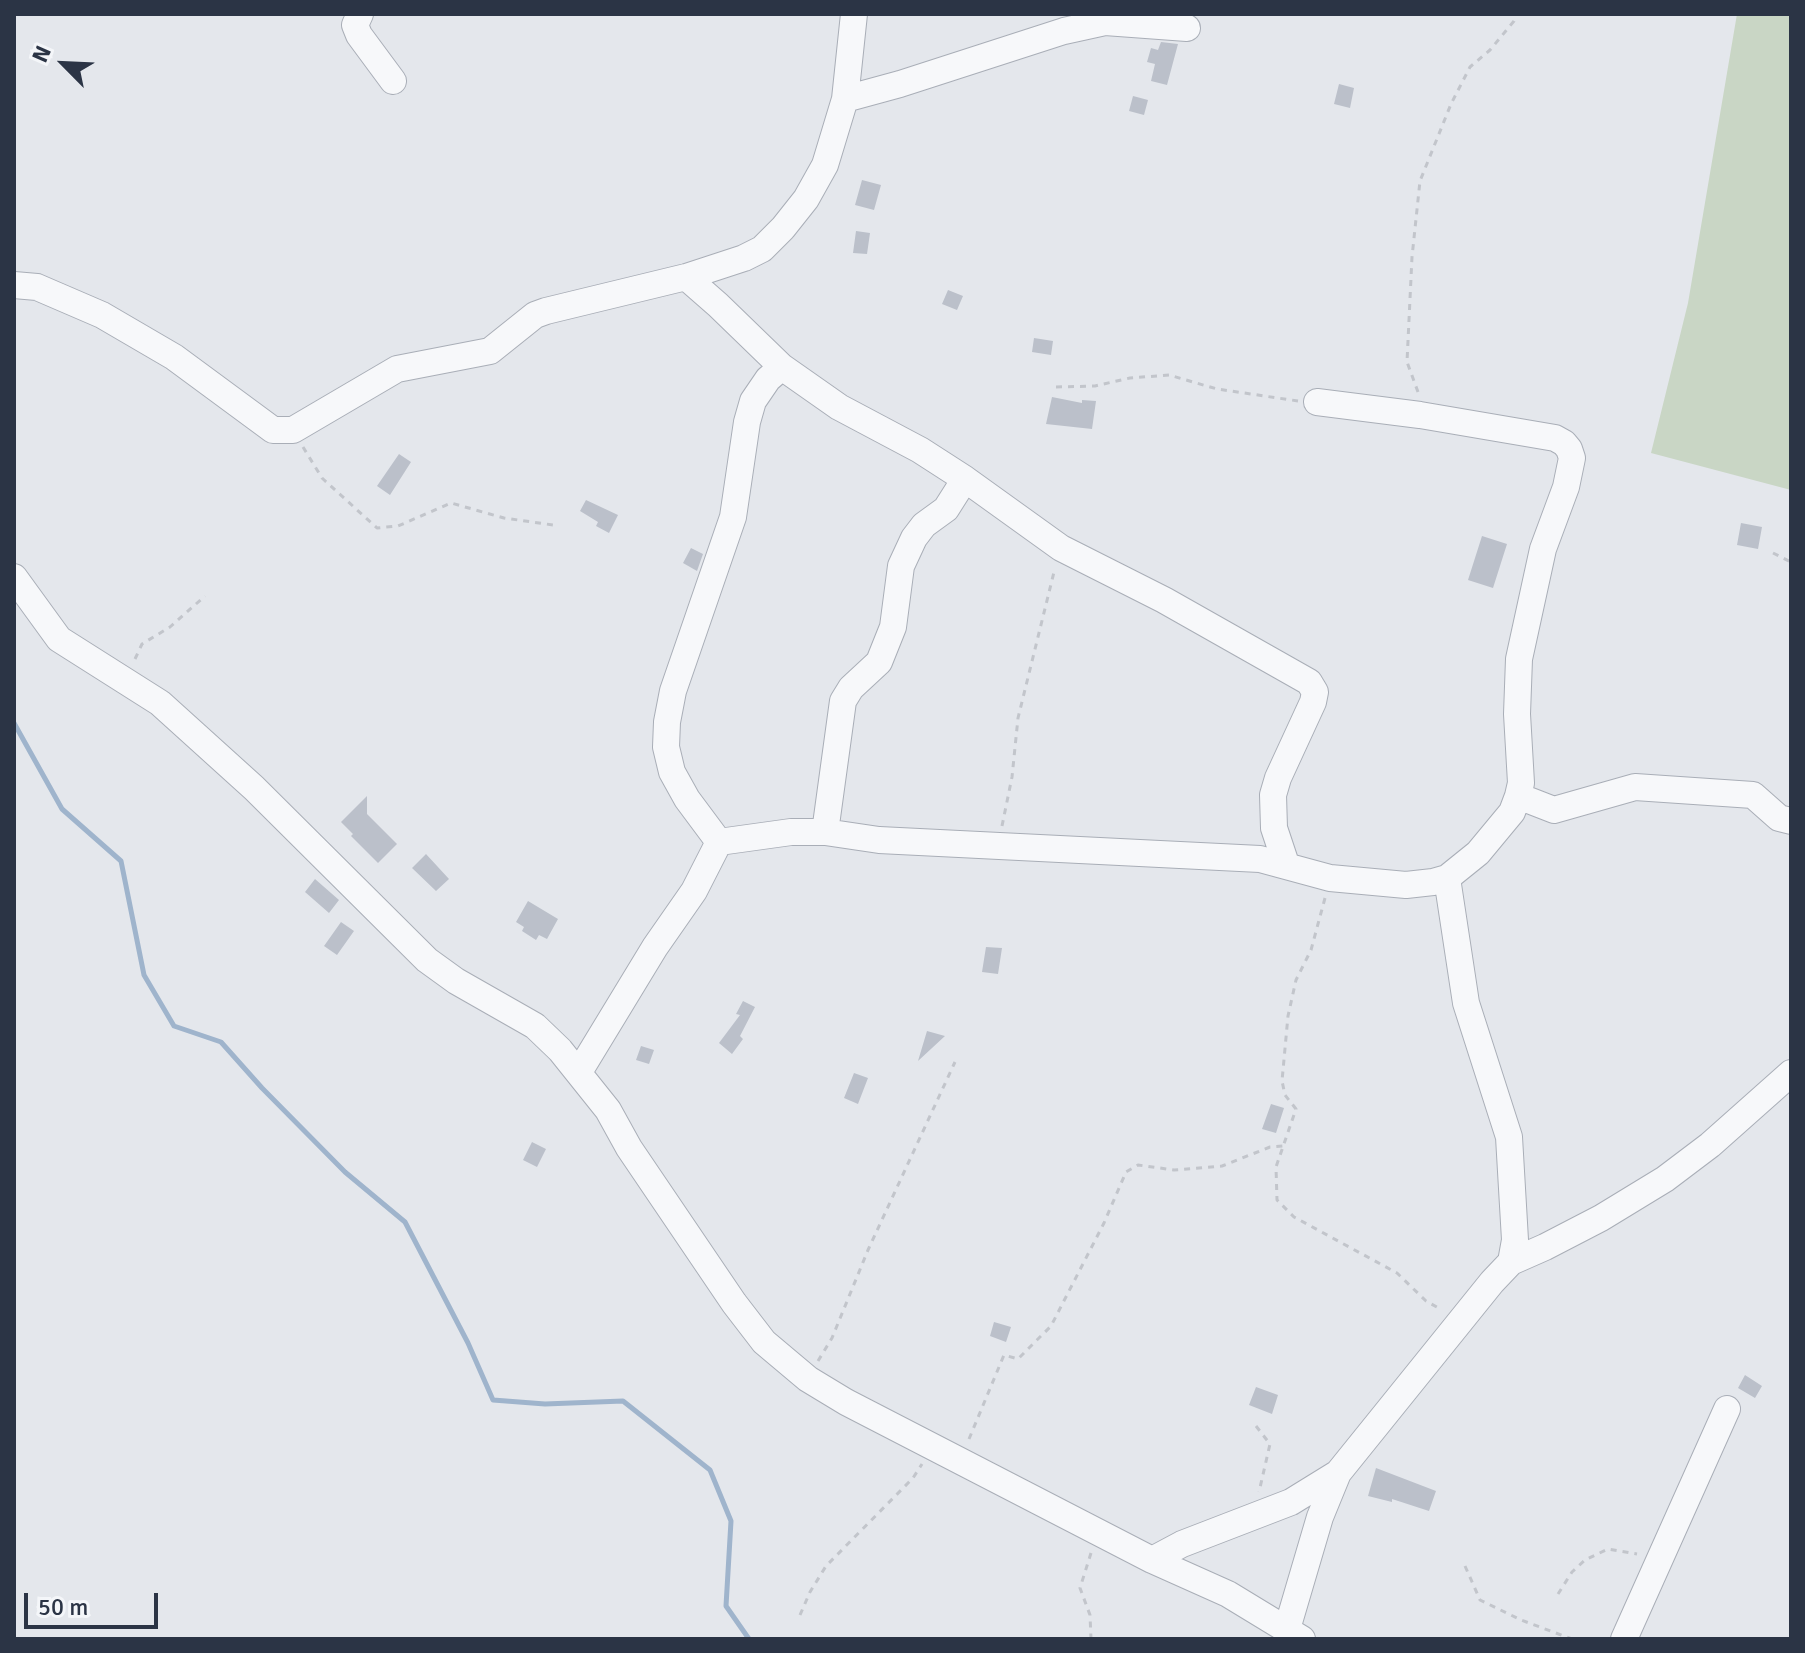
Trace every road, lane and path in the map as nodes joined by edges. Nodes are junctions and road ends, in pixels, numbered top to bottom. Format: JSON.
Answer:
{"nodes":[{"id":1,"x":360,"y":14,"type":"edge"},
{"id":2,"x":854,"y":14,"type":"edge"},
{"id":3,"x":1516,"y":14,"type":"edge"},
{"id":4,"x":1187,"y":28,"type":"dead end"},
{"id":5,"x":393,"y":81,"type":"dead end"},
{"id":6,"x":845,"y":99,"type":"junction"},
{"id":7,"x":686,"y":277,"type":"junction"},
{"id":8,"x":14,"y":285,"type":"edge"},
{"id":9,"x":782,"y":367,"type":"junction"},
{"id":10,"x":1056,"y":387,"type":"dead end"},
{"id":11,"x":1317,"y":402,"type":"joint"},
{"id":12,"x":1420,"y":415,"type":"junction"},
{"id":13,"x":293,"y":430,"type":"junction"},
{"id":14,"x":965,"y":479,"type":"junction"},
{"id":15,"x":553,"y":525,"type":"dead end"},
{"id":16,"x":1061,"y":548,"type":"junction"},
{"id":17,"x":1773,"y":553,"type":"dead end"},
{"id":18,"x":1791,"y":562,"type":"edge"},
{"id":19,"x":14,"y":577,"type":"edge"},
{"id":20,"x":205,"y":596,"type":"dead end"},
{"id":21,"x":124,"y":680,"type":"junction"},
{"id":22,"x":1518,"y":796,"type":"junction"},
{"id":23,"x":1791,"y":821,"type":"edge"},
{"id":24,"x":825,"y":832,"type":"junction"},
{"id":25,"x":719,"y":842,"type":"junction"},
{"id":26,"x":998,"y":846,"type":"junction"},
{"id":27,"x":1286,"y":864,"type":"junction"},
{"id":28,"x":1330,"y":878,"type":"junction"},
{"id":29,"x":1447,"y":878,"type":"junction"},
{"id":30,"x":955,"y":1062,"type":"dead end"},
{"id":31,"x":579,"y":1072,"type":"junction"},
{"id":32,"x":1791,"y":1073,"type":"edge"},
{"id":33,"x":1283,"y":1146,"type":"junction"},
{"id":34,"x":1511,"y":1262,"type":"junction"},
{"id":35,"x":1458,"y":1321,"type":"junction"},
{"id":36,"x":808,"y":1379,"type":"junction"},
{"id":37,"x":1727,"y":1409,"type":"dead end"},
{"id":38,"x":1256,"y":1426,"type":"dead end"},
{"id":39,"x":933,"y":1447,"type":"junction"},
{"id":40,"x":961,"y":1460,"type":"junction"},
{"id":41,"x":1338,"y":1473,"type":"junction"},
{"id":42,"x":1247,"y":1517,"type":"junction"},
{"id":43,"x":1097,"y":1531,"type":"junction"},
{"id":44,"x":1152,"y":1560,"type":"junction"},
{"id":45,"x":1465,"y":1566,"type":"dead end"},
{"id":46,"x":1653,"y":1570,"type":"junction"},
{"id":47,"x":1558,"y":1594,"type":"dead end"},
{"id":48,"x":800,"y":1615,"type":"dead end"},
{"id":49,"x":1294,"y":1634,"type":"edge"},
{"id":50,"x":1091,"y":1639,"type":"edge"},
{"id":51,"x":1572,"y":1639,"type":"edge"},
{"id":52,"x":1624,"y":1639,"type":"edge"}],
"edges":[{"from":1,"to":5,"type":"street"},
{"from":2,"to":6,"type":"street"},
{"from":3,"to":12,"type":"path"},
{"from":4,"to":6,"type":"street"},
{"from":6,"to":7,"type":"street"},
{"from":7,"to":9,"type":"street"},
{"from":7,"to":13,"type":"street"},
{"from":8,"to":13,"type":"street"},
{"from":9,"to":14,"type":"street"},
{"from":9,"to":25,"type":"street"},
{"from":10,"to":11,"type":"path"},
{"from":11,"to":12,"type":"street"},
{"from":12,"to":22,"type":"street"},
{"from":13,"to":15,"type":"path"},
{"from":14,"to":16,"type":"street"},
{"from":14,"to":24,"type":"street"},
{"from":16,"to":26,"type":"path"},
{"from":16,"to":27,"type":"street"},
{"from":17,"to":18,"type":"path"},
{"from":19,"to":21,"type":"street"},
{"from":20,"to":21,"type":"path"},
{"from":21,"to":31,"type":"street"},
{"from":22,"to":23,"type":"street"},
{"from":22,"to":29,"type":"street"},
{"from":24,"to":25,"type":"street"},
{"from":24,"to":26,"type":"street"},
{"from":25,"to":31,"type":"street"},
{"from":26,"to":27,"type":"street"},
{"from":27,"to":28,"type":"street"},
{"from":28,"to":29,"type":"street"},
{"from":28,"to":33,"type":"path"},
{"from":29,"to":34,"type":"street"},
{"from":30,"to":36,"type":"path"},
{"from":31,"to":36,"type":"street"},
{"from":32,"to":34,"type":"street"},
{"from":33,"to":35,"type":"path"},
{"from":33,"to":40,"type":"path"},
{"from":34,"to":35,"type":"street"},
{"from":35,"to":41,"type":"street"},
{"from":36,"to":39,"type":"street"},
{"from":37,"to":46,"type":"street"},
{"from":38,"to":42,"type":"path"},
{"from":39,"to":40,"type":"street"},
{"from":39,"to":48,"type":"path"},
{"from":40,"to":43,"type":"street"},
{"from":41,"to":42,"type":"street"},
{"from":41,"to":49,"type":"street"},
{"from":42,"to":44,"type":"street"},
{"from":43,"to":44,"type":"street"},
{"from":43,"to":50,"type":"path"},
{"from":44,"to":49,"type":"street"},
{"from":45,"to":51,"type":"path"},
{"from":46,"to":47,"type":"path"},
{"from":46,"to":52,"type":"street"}]}
